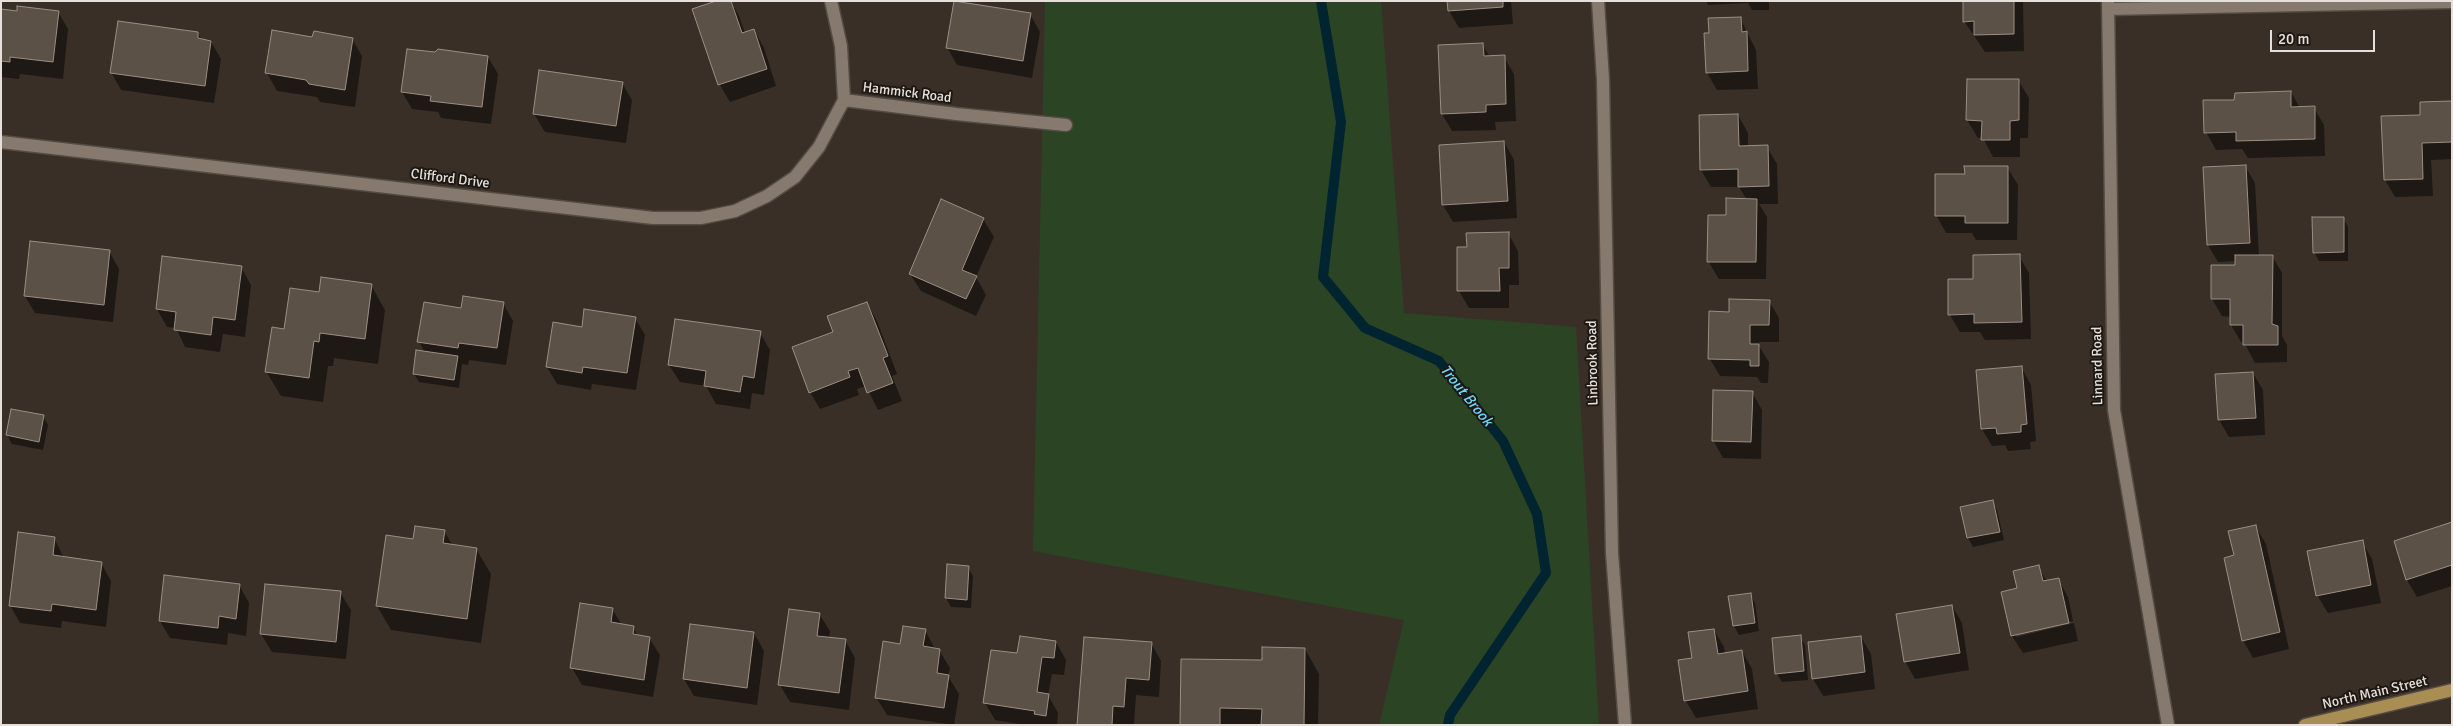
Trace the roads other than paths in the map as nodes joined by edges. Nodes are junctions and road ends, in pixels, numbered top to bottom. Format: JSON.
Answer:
{"nodes":[{"id":1,"x":831,"y":1,"type":"edge"},
{"id":2,"x":1598,"y":1,"type":"edge"},
{"id":3,"x":2452,"y":2,"type":"edge"},
{"id":4,"x":2108,"y":5,"type":"edge"},
{"id":5,"x":844,"y":100,"type":"junction"},
{"id":6,"x":1066,"y":125,"type":"dead end"},
{"id":7,"x":1,"y":142,"type":"edge"},
{"id":8,"x":2452,"y":690,"type":"edge"},
{"id":9,"x":1625,"y":725,"type":"edge"},
{"id":10,"x":2168,"y":725,"type":"edge"},
{"id":11,"x":2306,"y":725,"type":"edge"}],
"edges":[{"from":1,"to":5,"type":"street","name":"Hammick Road"},
{"from":2,"to":9,"type":"street","name":"Linbrook Road"},
{"from":3,"to":4,"type":"street"},
{"from":4,"to":10,"type":"street","name":"Linnard Road"},
{"from":5,"to":6,"type":"street","name":"Hammick Road"},
{"from":5,"to":7,"type":"street","name":"Clifford Drive"},
{"from":8,"to":11,"type":"main road","name":"North Main Street"}]}
